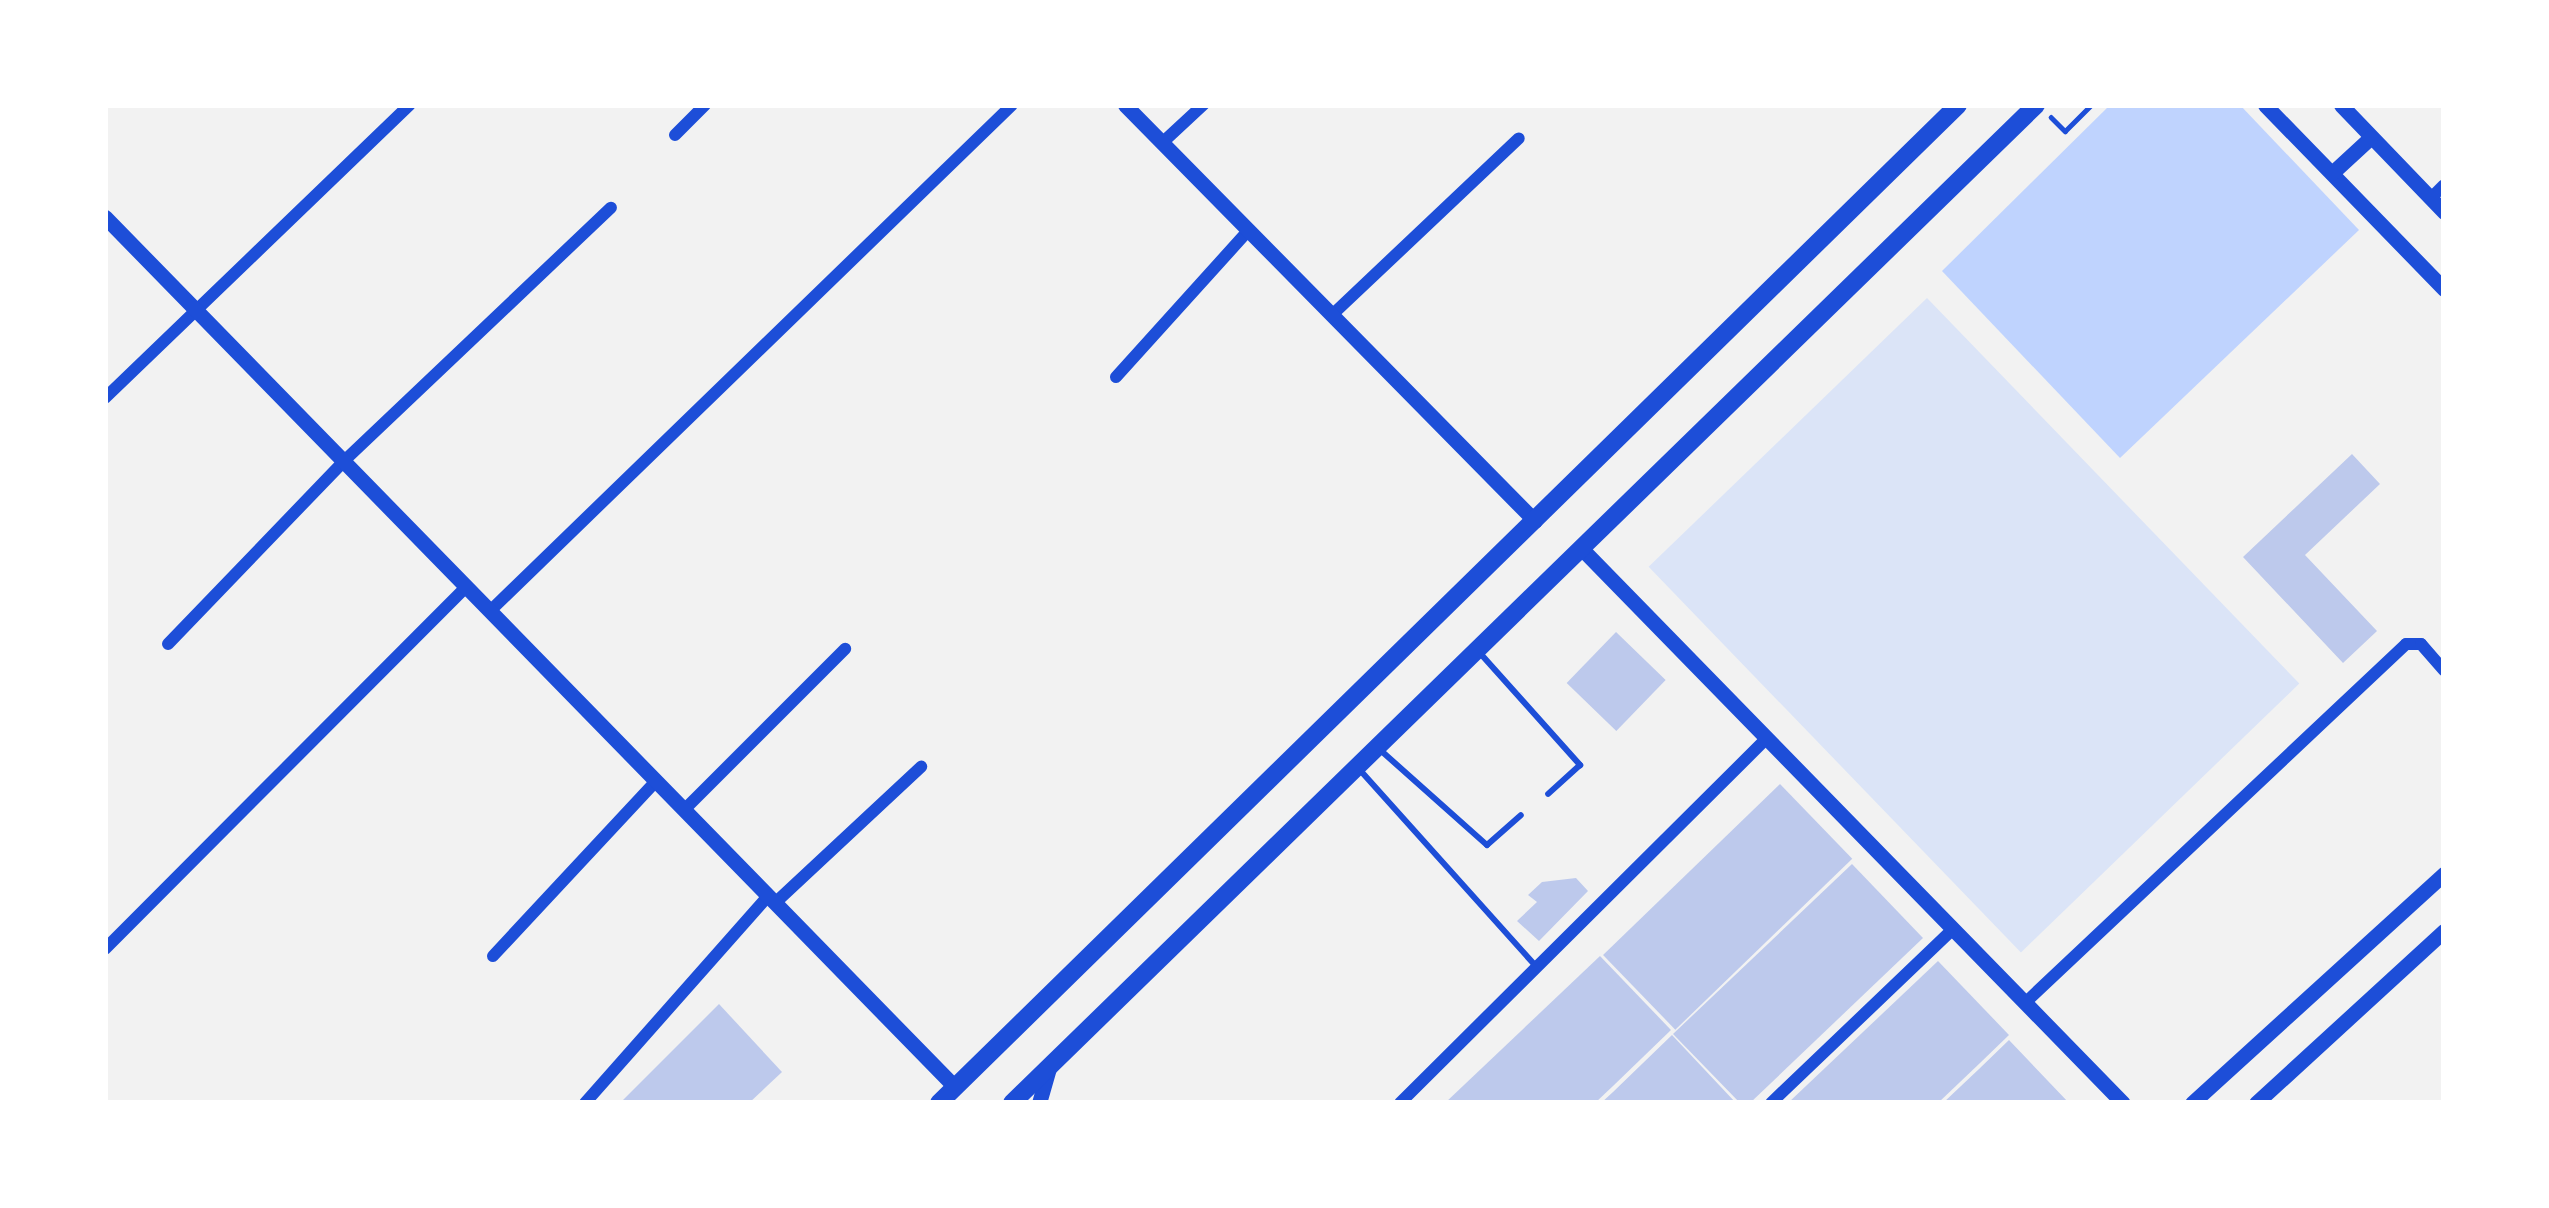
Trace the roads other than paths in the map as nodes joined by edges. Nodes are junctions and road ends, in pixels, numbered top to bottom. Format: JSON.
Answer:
{"nodes":[{"id":1,"x":410,"y":105,"type":"edge"},
{"id":2,"x":705,"y":105,"type":"edge"},
{"id":3,"x":1012,"y":105,"type":"edge"},
{"id":4,"x":1125,"y":105,"type":"edge"},
{"id":5,"x":1203,"y":105,"type":"edge"},
{"id":6,"x":1958,"y":105,"type":"edge"},
{"id":7,"x":2036,"y":105,"type":"edge"},
{"id":8,"x":2265,"y":105,"type":"edge"},
{"id":9,"x":2341,"y":105,"type":"edge"},
{"id":10,"x":675,"y":135,"type":"dead end"},
{"id":11,"x":1519,"y":138,"type":"dead end"},
{"id":12,"x":2370,"y":138,"type":"junction"},
{"id":13,"x":1162,"y":143,"type":"junction"},
{"id":14,"x":2332,"y":172,"type":"junction"},
{"id":15,"x":2444,"y":185,"type":"edge"},
{"id":16,"x":2431,"y":198,"type":"junction"},
{"id":17,"x":611,"y":208,"type":"dead end"},
{"id":18,"x":2444,"y":212,"type":"edge"},
{"id":19,"x":105,"y":217,"type":"edge"},
{"id":20,"x":1249,"y":231,"type":"junction"},
{"id":21,"x":2444,"y":290,"type":"edge"},
{"id":22,"x":196,"y":310,"type":"junction"},
{"id":23,"x":1332,"y":315,"type":"junction"},
{"id":24,"x":1116,"y":377,"type":"dead end"},
{"id":25,"x":105,"y":398,"type":"edge"},
{"id":26,"x":344,"y":461,"type":"junction"},
{"id":27,"x":1535,"y":521,"type":"junction"},
{"id":28,"x":1580,"y":547,"type":"junction"},
{"id":29,"x":466,"y":586,"type":"junction"},
{"id":30,"x":490,"y":611,"type":"junction"},
{"id":31,"x":168,"y":644,"type":"dead end"},
{"id":32,"x":1476,"y":648,"type":"junction"},
{"id":33,"x":845,"y":649,"type":"dead end"},
{"id":34,"x":2444,"y":670,"type":"edge"},
{"id":35,"x":1766,"y":740,"type":"junction"},
{"id":36,"x":1376,"y":746,"type":"junction"},
{"id":37,"x":1356,"y":765,"type":"junction"},
{"id":38,"x":921,"y":767,"type":"dead end"},
{"id":39,"x":656,"y":781,"type":"junction"},
{"id":40,"x":1548,"y":794,"type":"dead end"},
{"id":41,"x":684,"y":810,"type":"junction"},
{"id":42,"x":1521,"y":815,"type":"dead end"},
{"id":43,"x":2441,"y":884,"type":"edge"},
{"id":44,"x":771,"y":899,"type":"junction"},
{"id":45,"x":1953,"y":929,"type":"junction"},
{"id":46,"x":2444,"y":931,"type":"edge"},
{"id":47,"x":105,"y":949,"type":"edge"},
{"id":48,"x":493,"y":956,"type":"dead end"},
{"id":49,"x":1537,"y":967,"type":"junction"},
{"id":50,"x":2026,"y":1002,"type":"junction"},
{"id":51,"x":1049,"y":1067,"type":"junction"},
{"id":52,"x":955,"y":1087,"type":"junction"},
{"id":53,"x":2116,"y":1101,"type":"edge"},
{"id":54,"x":585,"y":1103,"type":"edge"},
{"id":55,"x":939,"y":1103,"type":"edge"},
{"id":56,"x":1012,"y":1103,"type":"edge"},
{"id":57,"x":1040,"y":1103,"type":"edge"},
{"id":58,"x":1400,"y":1103,"type":"edge"},
{"id":59,"x":1772,"y":1103,"type":"edge"},
{"id":60,"x":2192,"y":1103,"type":"edge"},
{"id":61,"x":2256,"y":1103,"type":"edge"}],
"edges":[{"from":1,"to":22,"type":"street"},
{"from":2,"to":10,"type":"street"},
{"from":3,"to":30,"type":"street"},
{"from":4,"to":13,"type":"street"},
{"from":5,"to":13,"type":"street"},
{"from":6,"to":27,"type":"main road"},
{"from":7,"to":28,"type":"main road"},
{"from":8,"to":14,"type":"street"},
{"from":9,"to":12,"type":"street"},
{"from":11,"to":23,"type":"street"},
{"from":12,"to":14,"type":"street"},
{"from":12,"to":16,"type":"street"},
{"from":13,"to":20,"type":"street"},
{"from":14,"to":21,"type":"street"},
{"from":15,"to":16,"type":"street"},
{"from":16,"to":18,"type":"street"},
{"from":17,"to":26,"type":"street"},
{"from":19,"to":22,"type":"street"},
{"from":20,"to":23,"type":"street"},
{"from":20,"to":24,"type":"street"},
{"from":22,"to":25,"type":"street"},
{"from":22,"to":26,"type":"street"},
{"from":23,"to":27,"type":"street"},
{"from":26,"to":29,"type":"street"},
{"from":26,"to":31,"type":"street"},
{"from":27,"to":52,"type":"main road"},
{"from":28,"to":32,"type":"main road"},
{"from":28,"to":35,"type":"street"},
{"from":29,"to":30,"type":"street"},
{"from":29,"to":47,"type":"street"},
{"from":30,"to":39,"type":"street"},
{"from":32,"to":36,"type":"main road"},
{"from":32,"to":40,"type":"lane"},
{"from":33,"to":41,"type":"street"},
{"from":34,"to":50,"type":"street"},
{"from":35,"to":45,"type":"street"},
{"from":35,"to":49,"type":"street"},
{"from":36,"to":37,"type":"main road"},
{"from":36,"to":42,"type":"lane"},
{"from":37,"to":49,"type":"lane"},
{"from":37,"to":51,"type":"main road"},
{"from":38,"to":44,"type":"street"},
{"from":39,"to":41,"type":"street"},
{"from":39,"to":48,"type":"street"},
{"from":41,"to":44,"type":"street"},
{"from":43,"to":60,"type":"street"},
{"from":44,"to":52,"type":"street"},
{"from":44,"to":54,"type":"street"},
{"from":45,"to":50,"type":"street"},
{"from":45,"to":59,"type":"street"},
{"from":46,"to":61,"type":"street"},
{"from":49,"to":58,"type":"street"},
{"from":50,"to":53,"type":"street"},
{"from":51,"to":56,"type":"main road"},
{"from":51,"to":57,"type":"street"},
{"from":52,"to":55,"type":"main road"}]}
